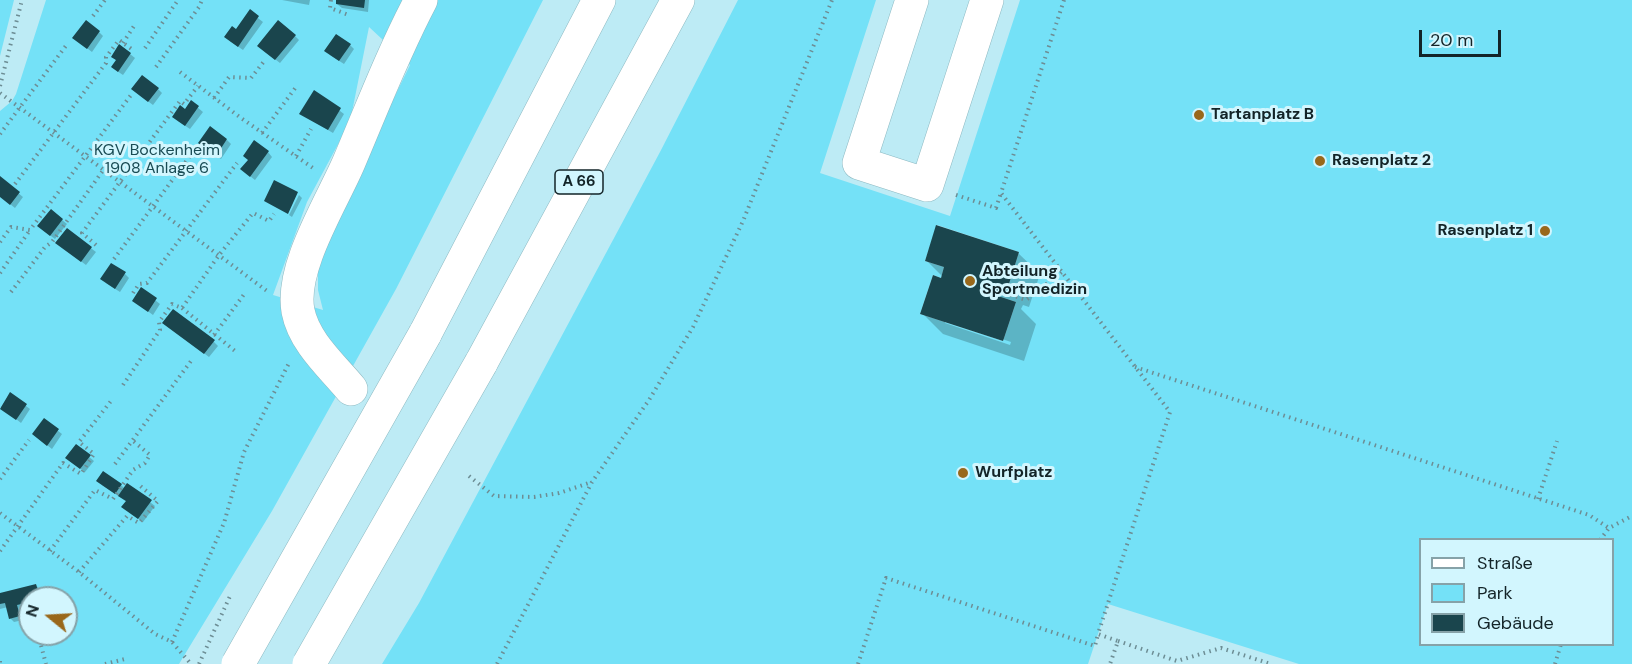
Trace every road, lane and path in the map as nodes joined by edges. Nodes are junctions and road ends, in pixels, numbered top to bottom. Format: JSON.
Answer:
{"nodes":[{"id":1,"x":22,"y":0,"type":"edge"},
{"id":2,"x":105,"y":0,"type":"edge"},
{"id":3,"x":178,"y":0,"type":"edge"},
{"id":4,"x":202,"y":0,"type":"edge"},
{"id":5,"x":331,"y":0,"type":"edge"},
{"id":6,"x":421,"y":0,"type":"edge"},
{"id":7,"x":599,"y":0,"type":"edge"},
{"id":8,"x":678,"y":0,"type":"edge"},
{"id":9,"x":832,"y":0,"type":"edge"},
{"id":10,"x":912,"y":0,"type":"edge"},
{"id":11,"x":987,"y":0,"type":"edge"},
{"id":12,"x":1064,"y":0,"type":"edge"},
{"id":13,"x":349,"y":15,"type":"dead end"},
{"id":14,"x":93,"y":16,"type":"dead end"},
{"id":15,"x":134,"y":26,"type":"dead end"},
{"id":16,"x":68,"y":43,"type":"dead end"},
{"id":17,"x":123,"y":43,"type":"junction"},
{"id":18,"x":146,"y":48,"type":"dead end"},
{"id":19,"x":133,"y":50,"type":"dead end"},
{"id":20,"x":265,"y":60,"type":"dead end"},
{"id":21,"x":156,"y":67,"type":"dead end"},
{"id":22,"x":180,"y":72,"type":"dead end"},
{"id":23,"x":0,"y":86,"type":"edge"},
{"id":24,"x":198,"y":86,"type":"junction"},
{"id":25,"x":296,"y":87,"type":"dead end"},
{"id":26,"x":0,"y":93,"type":"edge"},
{"id":27,"x":131,"y":95,"type":"dead end"},
{"id":28,"x":214,"y":98,"type":"junction"},
{"id":29,"x":21,"y":107,"type":"junction"},
{"id":30,"x":311,"y":129,"type":"dead end"},
{"id":31,"x":54,"y":132,"type":"junction"},
{"id":32,"x":262,"y":133,"type":"junction"},
{"id":33,"x":0,"y":134,"type":"edge"},
{"id":34,"x":86,"y":156,"type":"junction"},
{"id":35,"x":190,"y":156,"type":"dead end"},
{"id":36,"x":296,"y":156,"type":"junction"},
{"id":37,"x":237,"y":163,"type":"dead end"},
{"id":38,"x":104,"y":169,"type":"junction"},
{"id":39,"x":318,"y":173,"type":"dead end"},
{"id":40,"x":120,"y":181,"type":"junction"},
{"id":41,"x":15,"y":184,"type":"dead end"},
{"id":42,"x":927,"y":185,"type":"junction"},
{"id":43,"x":1001,"y":194,"type":"junction"},
{"id":44,"x":153,"y":206,"type":"junction"},
{"id":45,"x":274,"y":214,"type":"dead end"},
{"id":46,"x":30,"y":230,"type":"junction"},
{"id":47,"x":186,"y":231,"type":"junction"},
{"id":48,"x":0,"y":242,"type":"edge"},
{"id":49,"x":96,"y":245,"type":"dead end"},
{"id":50,"x":219,"y":255,"type":"junction"},
{"id":51,"x":114,"y":260,"type":"dead end"},
{"id":52,"x":0,"y":273,"type":"edge"},
{"id":53,"x":1062,"y":273,"type":"junction"},
{"id":54,"x":273,"y":281,"type":"dead end"},
{"id":55,"x":999,"y":291,"type":"dead end"},
{"id":56,"x":11,"y":292,"type":"dead end"},
{"id":57,"x":133,"y":293,"type":"dead end"},
{"id":58,"x":245,"y":293,"type":"dead end"},
{"id":59,"x":182,"y":308,"type":"junction"},
{"id":60,"x":305,"y":333,"type":"junction"},
{"id":61,"x":214,"y":334,"type":"junction"},
{"id":62,"x":235,"y":351,"type":"dead end"},
{"id":63,"x":191,"y":361,"type":"dead end"},
{"id":64,"x":1134,"y":366,"type":"junction"},
{"id":65,"x":123,"y":386,"type":"dead end"},
{"id":66,"x":351,"y":389,"type":"dead end"},
{"id":67,"x":111,"y":401,"type":"dead end"},
{"id":68,"x":29,"y":440,"type":"dead end"},
{"id":69,"x":132,"y":440,"type":"junction"},
{"id":70,"x":1557,"y":441,"type":"dead end"},
{"id":71,"x":115,"y":464,"type":"dead end"},
{"id":72,"x":469,"y":477,"type":"dead end"},
{"id":73,"x":0,"y":479,"type":"edge"},
{"id":74,"x":592,"y":482,"type":"junction"},
{"id":75,"x":138,"y":484,"type":"dead end"},
{"id":76,"x":1538,"y":499,"type":"junction"},
{"id":77,"x":0,"y":513,"type":"edge"},
{"id":78,"x":1632,"y":516,"type":"edge"},
{"id":79,"x":18,"y":527,"type":"junction"},
{"id":80,"x":1609,"y":528,"type":"junction"},
{"id":81,"x":1602,"y":538,"type":"edge"},
{"id":82,"x":51,"y":551,"type":"junction"},
{"id":83,"x":0,"y":552,"type":"edge"},
{"id":84,"x":79,"y":573,"type":"junction"},
{"id":85,"x":231,"y":594,"type":"dead end"},
{"id":86,"x":1098,"y":634,"type":"junction"},
{"id":87,"x":1118,"y":641,"type":"junction"},
{"id":88,"x":172,"y":642,"type":"junction"},
{"id":89,"x":41,"y":646,"type":"edge"},
{"id":90,"x":1561,"y":646,"type":"edge"},
{"id":91,"x":125,"y":659,"type":"dead end"},
{"id":92,"x":46,"y":664,"type":"edge"},
{"id":93,"x":105,"y":664,"type":"edge"},
{"id":94,"x":191,"y":664,"type":"edge"},
{"id":95,"x":199,"y":664,"type":"edge"},
{"id":96,"x":238,"y":664,"type":"edge"},
{"id":97,"x":309,"y":664,"type":"edge"},
{"id":98,"x":497,"y":664,"type":"edge"},
{"id":99,"x":858,"y":664,"type":"edge"},
{"id":100,"x":1110,"y":664,"type":"edge"},
{"id":101,"x":1271,"y":664,"type":"edge"},
{"id":102,"x":1555,"y":664,"type":"edge"}],
"edges":[{"from":1,"to":23,"type":"path"},
{"from":2,"to":14,"type":"path"},
{"from":3,"to":18,"type":"path"},
{"from":4,"to":21,"type":"path"},
{"from":5,"to":13,"type":"path"},
{"from":6,"to":60,"type":"main road"},
{"from":7,"to":96,"type":"main road","bridge":true},
{"from":8,"to":97,"type":"main road","number":"A 66","bridge":true},
{"from":9,"to":74,"type":"path"},
{"from":10,"to":42,"type":"main road"},
{"from":11,"to":42,"type":"main road"},
{"from":12,"to":43,"type":"path"},
{"from":15,"to":17,"type":"path"},
{"from":16,"to":29,"type":"path"},
{"from":17,"to":19,"type":"path"},
{"from":17,"to":31,"type":"path"},
{"from":20,"to":28,"type":"path"},
{"from":22,"to":24,"type":"path"},
{"from":24,"to":28,"type":"path"},
{"from":24,"to":40,"type":"path"},
{"from":25,"to":32,"type":"path"},
{"from":26,"to":29,"type":"path"},
{"from":27,"to":34,"type":"path"},
{"from":28,"to":32,"type":"path"},
{"from":29,"to":31,"type":"path"},
{"from":29,"to":33,"type":"path"},
{"from":30,"to":36,"type":"path"},
{"from":31,"to":34,"type":"path"},
{"from":31,"to":41,"type":"path"},
{"from":32,"to":36,"type":"path"},
{"from":34,"to":38,"type":"path"},
{"from":34,"to":46,"type":"path"},
{"from":35,"to":44,"type":"path"},
{"from":36,"to":39,"type":"path"},
{"from":37,"to":47,"type":"path"},
{"from":38,"to":40,"type":"path"},
{"from":38,"to":56,"type":"path"},
{"from":40,"to":44,"type":"path"},
{"from":40,"to":49,"type":"path"},
{"from":42,"to":43,"type":"path"},
{"from":43,"to":53,"type":"path"},
{"from":44,"to":47,"type":"path"},
{"from":44,"to":51,"type":"path"},
{"from":45,"to":50,"type":"path"},
{"from":46,"to":48,"type":"path"},
{"from":46,"to":52,"type":"path"},
{"from":47,"to":50,"type":"path"},
{"from":47,"to":57,"type":"path"},
{"from":50,"to":54,"type":"path"},
{"from":50,"to":59,"type":"path"},
{"from":53,"to":55,"type":"path"},
{"from":53,"to":64,"type":"path"},
{"from":58,"to":61,"type":"path"},
{"from":59,"to":61,"type":"path"},
{"from":59,"to":65,"type":"path"},
{"from":60,"to":66,"type":"main road"},
{"from":60,"to":88,"type":"path"},
{"from":61,"to":62,"type":"path"},
{"from":63,"to":69,"type":"path"},
{"from":64,"to":76,"type":"path"},
{"from":64,"to":86,"type":"path"},
{"from":67,"to":79,"type":"path"},
{"from":68,"to":73,"type":"path"},
{"from":69,"to":71,"type":"path"},
{"from":69,"to":82,"type":"path"},
{"from":70,"to":76,"type":"path"},
{"from":72,"to":74,"type":"path"},
{"from":74,"to":98,"type":"path"},
{"from":75,"to":84,"type":"path"},
{"from":76,"to":80,"type":"path"},
{"from":77,"to":79,"type":"path"},
{"from":78,"to":80,"type":"path"},
{"from":79,"to":82,"type":"path"},
{"from":79,"to":83,"type":"path"},
{"from":80,"to":81,"type":"path"},
{"from":82,"to":84,"type":"path"},
{"from":84,"to":88,"type":"path"},
{"from":85,"to":95,"type":"path"},
{"from":86,"to":87,"type":"path"},
{"from":86,"to":99,"type":"path"},
{"from":87,"to":100,"type":"path"},
{"from":87,"to":101,"type":"path"},
{"from":88,"to":94,"type":"path"},
{"from":89,"to":92,"type":"path"},
{"from":90,"to":102,"type":"path"},
{"from":91,"to":93,"type":"path"}]}
